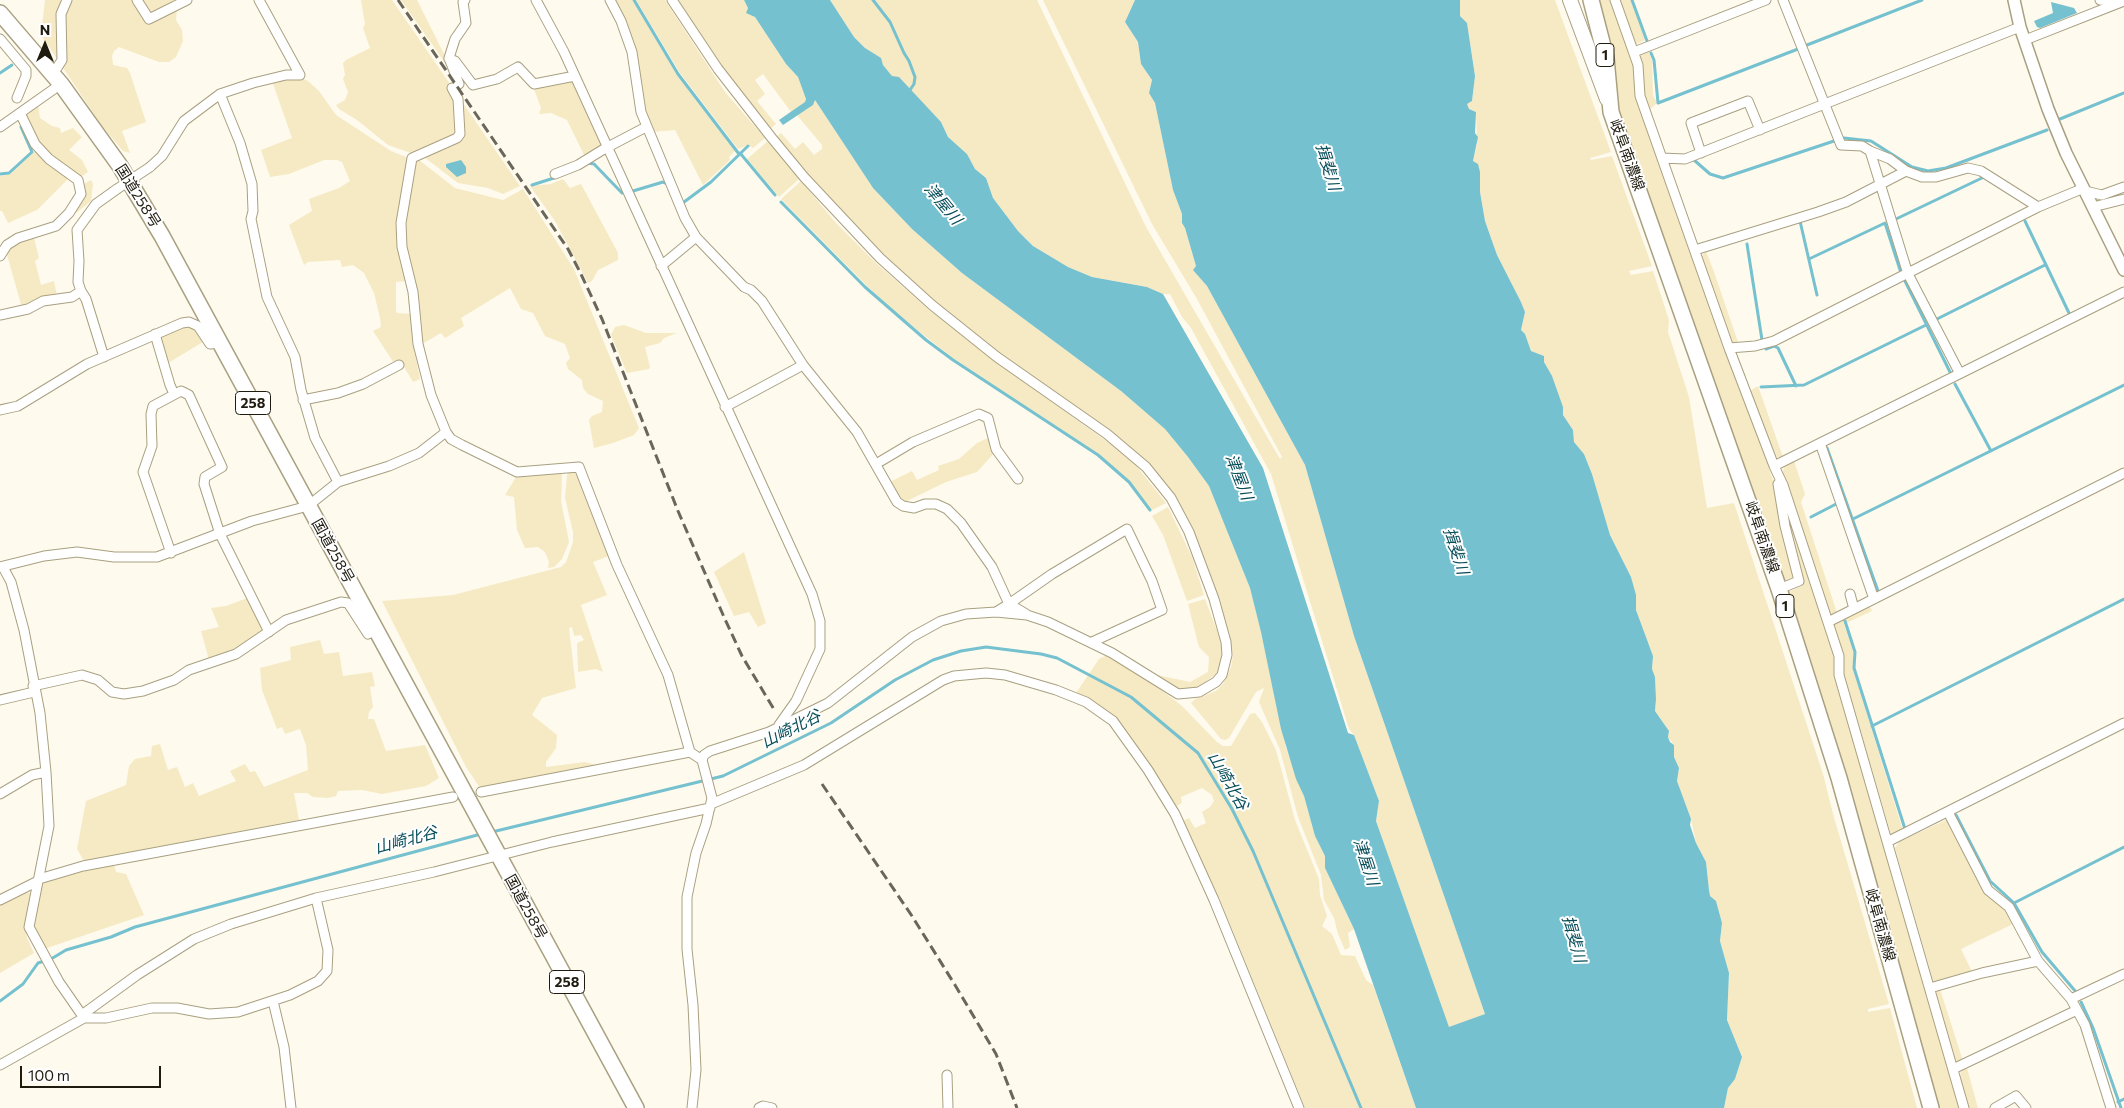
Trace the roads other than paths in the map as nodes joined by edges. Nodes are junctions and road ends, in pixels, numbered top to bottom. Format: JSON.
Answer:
{"nodes":[{"id":1,"x":67,"y":0,"type":"edge"},
{"id":2,"x":137,"y":0,"type":"edge"},
{"id":3,"x":187,"y":0,"type":"edge"},
{"id":4,"x":259,"y":0,"type":"edge"},
{"id":5,"x":536,"y":0,"type":"edge"},
{"id":6,"x":610,"y":0,"type":"edge"},
{"id":7,"x":672,"y":0,"type":"edge"},
{"id":8,"x":1570,"y":0,"type":"edge"},
{"id":9,"x":1591,"y":0,"type":"edge"},
{"id":10,"x":1615,"y":0,"type":"edge"},
{"id":11,"x":1766,"y":0,"type":"edge"},
{"id":12,"x":1784,"y":0,"type":"edge"},
{"id":13,"x":2014,"y":0,"type":"edge"},
{"id":14,"x":2100,"y":0,"type":"edge"},
{"id":15,"x":463,"y":1,"type":"edge"},
{"id":16,"x":2122,"y":2,"type":"edge"},
{"id":17,"x":0,"y":13,"type":"edge"},
{"id":18,"x":2020,"y":26,"type":"junction"},
{"id":19,"x":0,"y":39,"type":"edge"},
{"id":20,"x":2025,"y":40,"type":"junction"},
{"id":21,"x":1634,"y":52,"type":"junction"},
{"id":22,"x":449,"y":59,"type":"junction"},
{"id":23,"x":575,"y":76,"type":"junction"},
{"id":24,"x":57,"y":79,"type":"junction"},
{"id":25,"x":220,"y":94,"type":"junction"},
{"id":26,"x":16,"y":98,"type":"dead end"},
{"id":27,"x":1825,"y":104,"type":"junction"},
{"id":28,"x":1611,"y":112,"type":"junction"},
{"id":29,"x":20,"y":113,"type":"junction"},
{"id":30,"x":0,"y":127,"type":"edge"},
{"id":31,"x":646,"y":128,"type":"junction"},
{"id":32,"x":1760,"y":130,"type":"junction"},
{"id":33,"x":607,"y":147,"type":"junction"},
{"id":34,"x":1870,"y":151,"type":"junction"},
{"id":35,"x":1701,"y":153,"type":"junction"},
{"id":36,"x":1662,"y":158,"type":"junction"},
{"id":37,"x":1906,"y":171,"type":"junction"},
{"id":38,"x":556,"y":174,"type":"dead end"},
{"id":39,"x":1880,"y":185,"type":"junction"},
{"id":40,"x":2124,"y":187,"type":"edge"},
{"id":41,"x":2084,"y":190,"type":"junction"},
{"id":42,"x":2124,"y":199,"type":"edge"},
{"id":43,"x":2092,"y":206,"type":"junction"},
{"id":44,"x":2038,"y":207,"type":"junction"},
{"id":45,"x":696,"y":237,"type":"junction"},
{"id":46,"x":1695,"y":250,"type":"junction"},
{"id":47,"x":0,"y":256,"type":"edge"},
{"id":48,"x":661,"y":266,"type":"junction"},
{"id":49,"x":2124,"y":270,"type":"edge"},
{"id":50,"x":1908,"y":274,"type":"junction"},
{"id":51,"x":81,"y":291,"type":"junction"},
{"id":52,"x":2124,"y":292,"type":"edge"},
{"id":53,"x":0,"y":315,"type":"edge"},
{"id":54,"x":155,"y":334,"type":"junction"},
{"id":55,"x":220,"y":343,"type":"junction"},
{"id":56,"x":1730,"y":348,"type":"junction"},
{"id":57,"x":104,"y":357,"type":"junction"},
{"id":58,"x":399,"y":365,"type":"dead end"},
{"id":59,"x":803,"y":365,"type":"junction"},
{"id":60,"x":1959,"y":372,"type":"junction"},
{"id":61,"x":174,"y":394,"type":"junction"},
{"id":62,"x":303,"y":400,"type":"junction"},
{"id":63,"x":725,"y":407,"type":"junction"},
{"id":64,"x":0,"y":410,"type":"edge"},
{"id":65,"x":446,"y":432,"type":"junction"},
{"id":66,"x":1820,"y":443,"type":"junction"},
{"id":67,"x":876,"y":464,"type":"junction"},
{"id":68,"x":1775,"y":470,"type":"junction"},
{"id":69,"x":2124,"y":473,"type":"edge"},
{"id":70,"x":1018,"y":479,"type":"dead end"},
{"id":71,"x":338,"y":482,"type":"junction"},
{"id":72,"x":308,"y":506,"type":"junction"},
{"id":73,"x":220,"y":534,"type":"junction"},
{"id":74,"x":171,"y":553,"type":"junction"},
{"id":75,"x":2,"y":567,"type":"edge"},
{"id":76,"x":1780,"y":589,"type":"junction"},
{"id":77,"x":1850,"y":594,"type":"dead end"},
{"id":78,"x":1874,"y":599,"type":"junction"},
{"id":79,"x":1009,"y":604,"type":"junction"},
{"id":80,"x":1854,"y":609,"type":"junction"},
{"id":81,"x":996,"y":612,"type":"junction"},
{"id":82,"x":1027,"y":615,"type":"junction"},
{"id":83,"x":1828,"y":622,"type":"junction"},
{"id":84,"x":376,"y":630,"type":"junction"},
{"id":85,"x":270,"y":632,"type":"junction"},
{"id":86,"x":1092,"y":642,"type":"junction"},
{"id":87,"x":34,"y":689,"type":"junction"},
{"id":88,"x":0,"y":700,"type":"edge"},
{"id":89,"x":2124,"y":723,"type":"edge"},
{"id":90,"x":778,"y":728,"type":"junction"},
{"id":91,"x":690,"y":752,"type":"junction"},
{"id":92,"x":702,"y":760,"type":"junction"},
{"id":93,"x":46,"y":772,"type":"junction"},
{"id":94,"x":481,"y":792,"type":"dead end"},
{"id":95,"x":0,"y":794,"type":"edge"},
{"id":96,"x":453,"y":797,"type":"dead end"},
{"id":97,"x":711,"y":803,"type":"junction"},
{"id":98,"x":1948,"y":812,"type":"junction"},
{"id":99,"x":1889,"y":841,"type":"junction"},
{"id":100,"x":496,"y":852,"type":"junction"},
{"id":101,"x":39,"y":880,"type":"junction"},
{"id":102,"x":316,"y":898,"type":"junction"},
{"id":103,"x":0,"y":900,"type":"edge"},
{"id":104,"x":2038,"y":961,"type":"junction"},
{"id":105,"x":2124,"y":974,"type":"edge"},
{"id":106,"x":1930,"y":988,"type":"junction"},
{"id":107,"x":2071,"y":999,"type":"junction"},
{"id":108,"x":273,"y":1001,"type":"junction"},
{"id":109,"x":2077,"y":1010,"type":"junction"},
{"id":110,"x":84,"y":1018,"type":"junction"},
{"id":111,"x":0,"y":1065,"type":"edge"},
{"id":112,"x":1953,"y":1069,"type":"junction"},
{"id":113,"x":947,"y":1075,"type":"dead end"},
{"id":114,"x":291,"y":1108,"type":"edge"},
{"id":115,"x":636,"y":1108,"type":"edge"},
{"id":116,"x":692,"y":1108,"type":"edge"},
{"id":117,"x":759,"y":1108,"type":"edge"},
{"id":118,"x":772,"y":1108,"type":"edge"},
{"id":119,"x":948,"y":1108,"type":"edge"},
{"id":120,"x":1299,"y":1108,"type":"edge"},
{"id":121,"x":1931,"y":1108,"type":"edge"},
{"id":122,"x":1964,"y":1108,"type":"edge"},
{"id":123,"x":1995,"y":1108,"type":"edge"},
{"id":124,"x":2026,"y":1108,"type":"edge"},
{"id":125,"x":2110,"y":1108,"type":"edge"}],
"edges":[{"from":1,"to":24,"type":"street"},
{"from":2,"to":3,"type":"street"},
{"from":4,"to":25,"type":"street"},
{"from":5,"to":23,"type":"street"},
{"from":6,"to":31,"type":"street"},
{"from":7,"to":86,"type":"street"},
{"from":8,"to":28,"type":"main road"},
{"from":9,"to":28,"type":"main road","name":"岐阜南濃線","number":"1"},
{"from":10,"to":21,"type":"street"},
{"from":11,"to":21,"type":"street"},
{"from":12,"to":27,"type":"street"},
{"from":13,"to":18,"type":"street"},
{"from":14,"to":16,"type":"street"},
{"from":15,"to":22,"type":"street"},
{"from":16,"to":20,"type":"street"},
{"from":17,"to":24,"type":"main road","name":"国道258号","number":"258"},
{"from":18,"to":20,"type":"street"},
{"from":18,"to":27,"type":"street"},
{"from":19,"to":26,"type":"street"},
{"from":20,"to":41,"type":"street"},
{"from":21,"to":36,"type":"street"},
{"from":22,"to":23,"type":"street"},
{"from":22,"to":65,"type":"street"},
{"from":23,"to":33,"type":"street"},
{"from":24,"to":29,"type":"street"},
{"from":24,"to":55,"type":"main road","name":"国道258号","number":"258"},
{"from":25,"to":51,"type":"street","bridge":true},
{"from":25,"to":62,"type":"street"},
{"from":27,"to":32,"type":"street"},
{"from":27,"to":34,"type":"street"},
{"from":28,"to":76,"type":"main road","name":"岐阜南濃線","number":"1"},
{"from":29,"to":30,"type":"street"},
{"from":29,"to":47,"type":"street"},
{"from":31,"to":33,"type":"street"},
{"from":31,"to":45,"type":"street"},
{"from":32,"to":35,"type":"street"},
{"from":32,"to":35,"type":"street"},
{"from":33,"to":38,"type":"street"},
{"from":33,"to":48,"type":"street"},
{"from":34,"to":37,"type":"street"},
{"from":34,"to":39,"type":"street"},
{"from":35,"to":36,"type":"street"},
{"from":36,"to":46,"type":"street"},
{"from":37,"to":39,"type":"street"},
{"from":37,"to":44,"type":"street"},
{"from":39,"to":46,"type":"street"},
{"from":39,"to":50,"type":"street"},
{"from":40,"to":41,"type":"street"},
{"from":41,"to":43,"type":"street"},
{"from":41,"to":44,"type":"street"},
{"from":42,"to":43,"type":"street"},
{"from":43,"to":49,"type":"street"},
{"from":44,"to":50,"type":"street"},
{"from":45,"to":48,"type":"street"},
{"from":45,"to":59,"type":"street"},
{"from":46,"to":56,"type":"street"},
{"from":48,"to":63,"type":"street"},
{"from":50,"to":56,"type":"street"},
{"from":50,"to":60,"type":"street"},
{"from":51,"to":53,"type":"street"},
{"from":51,"to":57,"type":"street"},
{"from":52,"to":60,"type":"street"},
{"from":54,"to":55,"type":"street"},
{"from":54,"to":57,"type":"street"},
{"from":54,"to":61,"type":"street"},
{"from":55,"to":72,"type":"main road","name":"国道258号","number":"258"},
{"from":56,"to":68,"type":"street"},
{"from":57,"to":64,"type":"street"},
{"from":58,"to":62,"type":"street"},
{"from":59,"to":63,"type":"street"},
{"from":59,"to":67,"type":"street"},
{"from":60,"to":66,"type":"street"},
{"from":61,"to":73,"type":"street"},
{"from":61,"to":74,"type":"street"},
{"from":62,"to":71,"type":"street"},
{"from":63,"to":90,"type":"street"},
{"from":65,"to":71,"type":"street"},
{"from":65,"to":91,"type":"street"},
{"from":66,"to":68,"type":"street"},
{"from":66,"to":78,"type":"street"},
{"from":67,"to":70,"type":"street"},
{"from":67,"to":79,"type":"street"},
{"from":68,"to":76,"type":"street"},
{"from":68,"to":83,"type":"street"},
{"from":69,"to":78,"type":"street"},
{"from":71,"to":72,"type":"street"},
{"from":72,"to":73,"type":"street"},
{"from":72,"to":84,"type":"main road","name":"国道258号","number":"258"},
{"from":73,"to":74,"type":"street"},
{"from":73,"to":85,"type":"street"},
{"from":74,"to":75,"type":"street"},
{"from":75,"to":87,"type":"street"},
{"from":76,"to":121,"type":"main road","name":"岐阜南濃線","number":"1"},
{"from":77,"to":80,"type":"street"},
{"from":78,"to":80,"type":"street"},
{"from":79,"to":81,"type":"street"},
{"from":79,"to":82,"type":"street"},
{"from":79,"to":86,"type":"street"},
{"from":80,"to":83,"type":"street"},
{"from":81,"to":82,"type":"street"},
{"from":81,"to":90,"type":"street"},
{"from":82,"to":86,"type":"street"},
{"from":83,"to":99,"type":"street"},
{"from":84,"to":85,"type":"street"},
{"from":84,"to":100,"type":"main road","name":"国道258号","number":"258"},
{"from":85,"to":87,"type":"street"},
{"from":87,"to":88,"type":"street"},
{"from":87,"to":93,"type":"street"},
{"from":89,"to":98,"type":"street"},
{"from":90,"to":92,"type":"street"},
{"from":91,"to":92,"type":"street"},
{"from":91,"to":94,"type":"street"},
{"from":92,"to":97,"type":"street"},
{"from":93,"to":95,"type":"street"},
{"from":93,"to":101,"type":"street"},
{"from":96,"to":101,"type":"street"},
{"from":97,"to":100,"type":"street"},
{"from":97,"to":116,"type":"street"},
{"from":97,"to":120,"type":"street"},
{"from":98,"to":99,"type":"street"},
{"from":98,"to":104,"type":"street"},
{"from":99,"to":106,"type":"street"},
{"from":100,"to":102,"type":"street"},
{"from":100,"to":115,"type":"main road","name":"国道258号","number":"258"},
{"from":101,"to":103,"type":"street"},
{"from":101,"to":110,"type":"street"},
{"from":102,"to":108,"type":"street"},
{"from":102,"to":110,"type":"street"},
{"from":104,"to":106,"type":"street"},
{"from":104,"to":107,"type":"street"},
{"from":105,"to":107,"type":"street"},
{"from":106,"to":112,"type":"street"},
{"from":107,"to":109,"type":"street"},
{"from":108,"to":110,"type":"street"},
{"from":108,"to":114,"type":"street"},
{"from":109,"to":112,"type":"street"},
{"from":109,"to":125,"type":"street"},
{"from":110,"to":111,"type":"street"},
{"from":112,"to":122,"type":"street"},
{"from":113,"to":119,"type":"street"},
{"from":117,"to":118,"type":"street"},
{"from":123,"to":124,"type":"street"}]}
